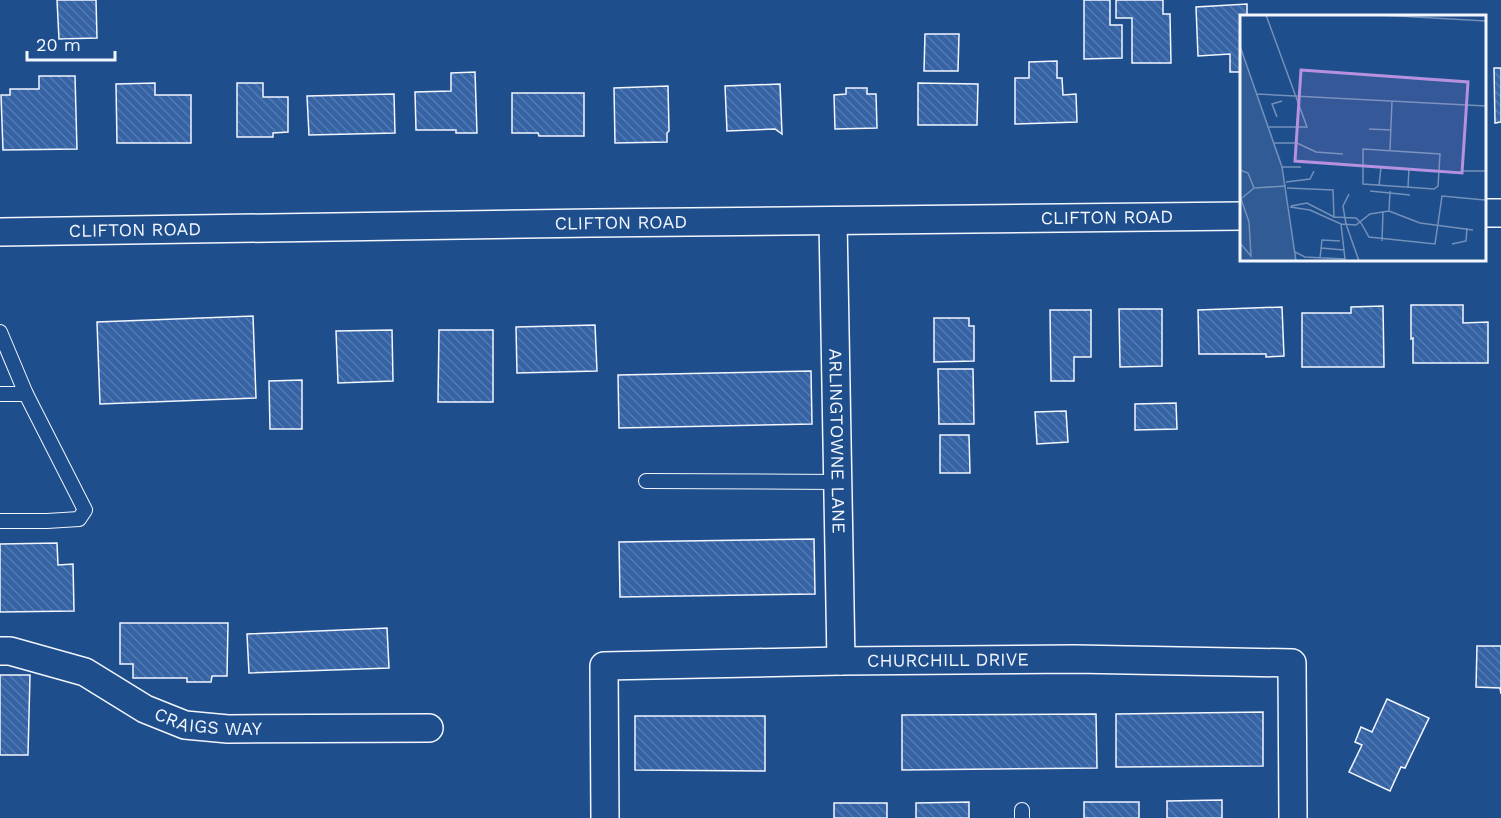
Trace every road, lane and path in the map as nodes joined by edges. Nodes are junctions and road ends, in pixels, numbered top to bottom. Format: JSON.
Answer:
{"nodes":[{"id":1,"x":1240,"y":216,"type":"edge"},
{"id":2,"x":834,"y":221,"type":"junction"},
{"id":3,"x":0,"y":232,"type":"edge"},
{"id":4,"x":0,"y":332,"type":"edge"},
{"id":5,"x":0,"y":394,"type":"edge"},
{"id":6,"x":26,"y":394,"type":"junction"},
{"id":7,"x":646,"y":481,"type":"dead end"},
{"id":8,"x":838,"y":482,"type":"junction"},
{"id":9,"x":0,"y":521,"type":"edge"},
{"id":10,"x":0,"y":651,"type":"edge"},
{"id":11,"x":841,"y":661,"type":"junction"},
{"id":12,"x":429,"y":728,"type":"dead end"},
{"id":13,"x":605,"y":818,"type":"edge"},
{"id":14,"x":1293,"y":818,"type":"edge"}],
"edges":[{"from":1,"to":2,"type":"street","name":"CLIFTON ROAD"},
{"from":2,"to":3,"type":"street","name":"CLIFTON ROAD"},
{"from":2,"to":8,"type":"street","name":"ARLINGTOWNE LANE"},
{"from":4,"to":6,"type":"lane"},
{"from":5,"to":6,"type":"lane"},
{"from":6,"to":9,"type":"lane"},
{"from":7,"to":8,"type":"lane"},
{"from":8,"to":11,"type":"street","name":"ARLINGTOWNE LANE"},
{"from":10,"to":12,"type":"street","name":"CRAIGS WAY"},
{"from":11,"to":13,"type":"street","name":"CHURCHILL DRIVE"},
{"from":11,"to":14,"type":"street","name":"CHURCHILL DRIVE"}]}
